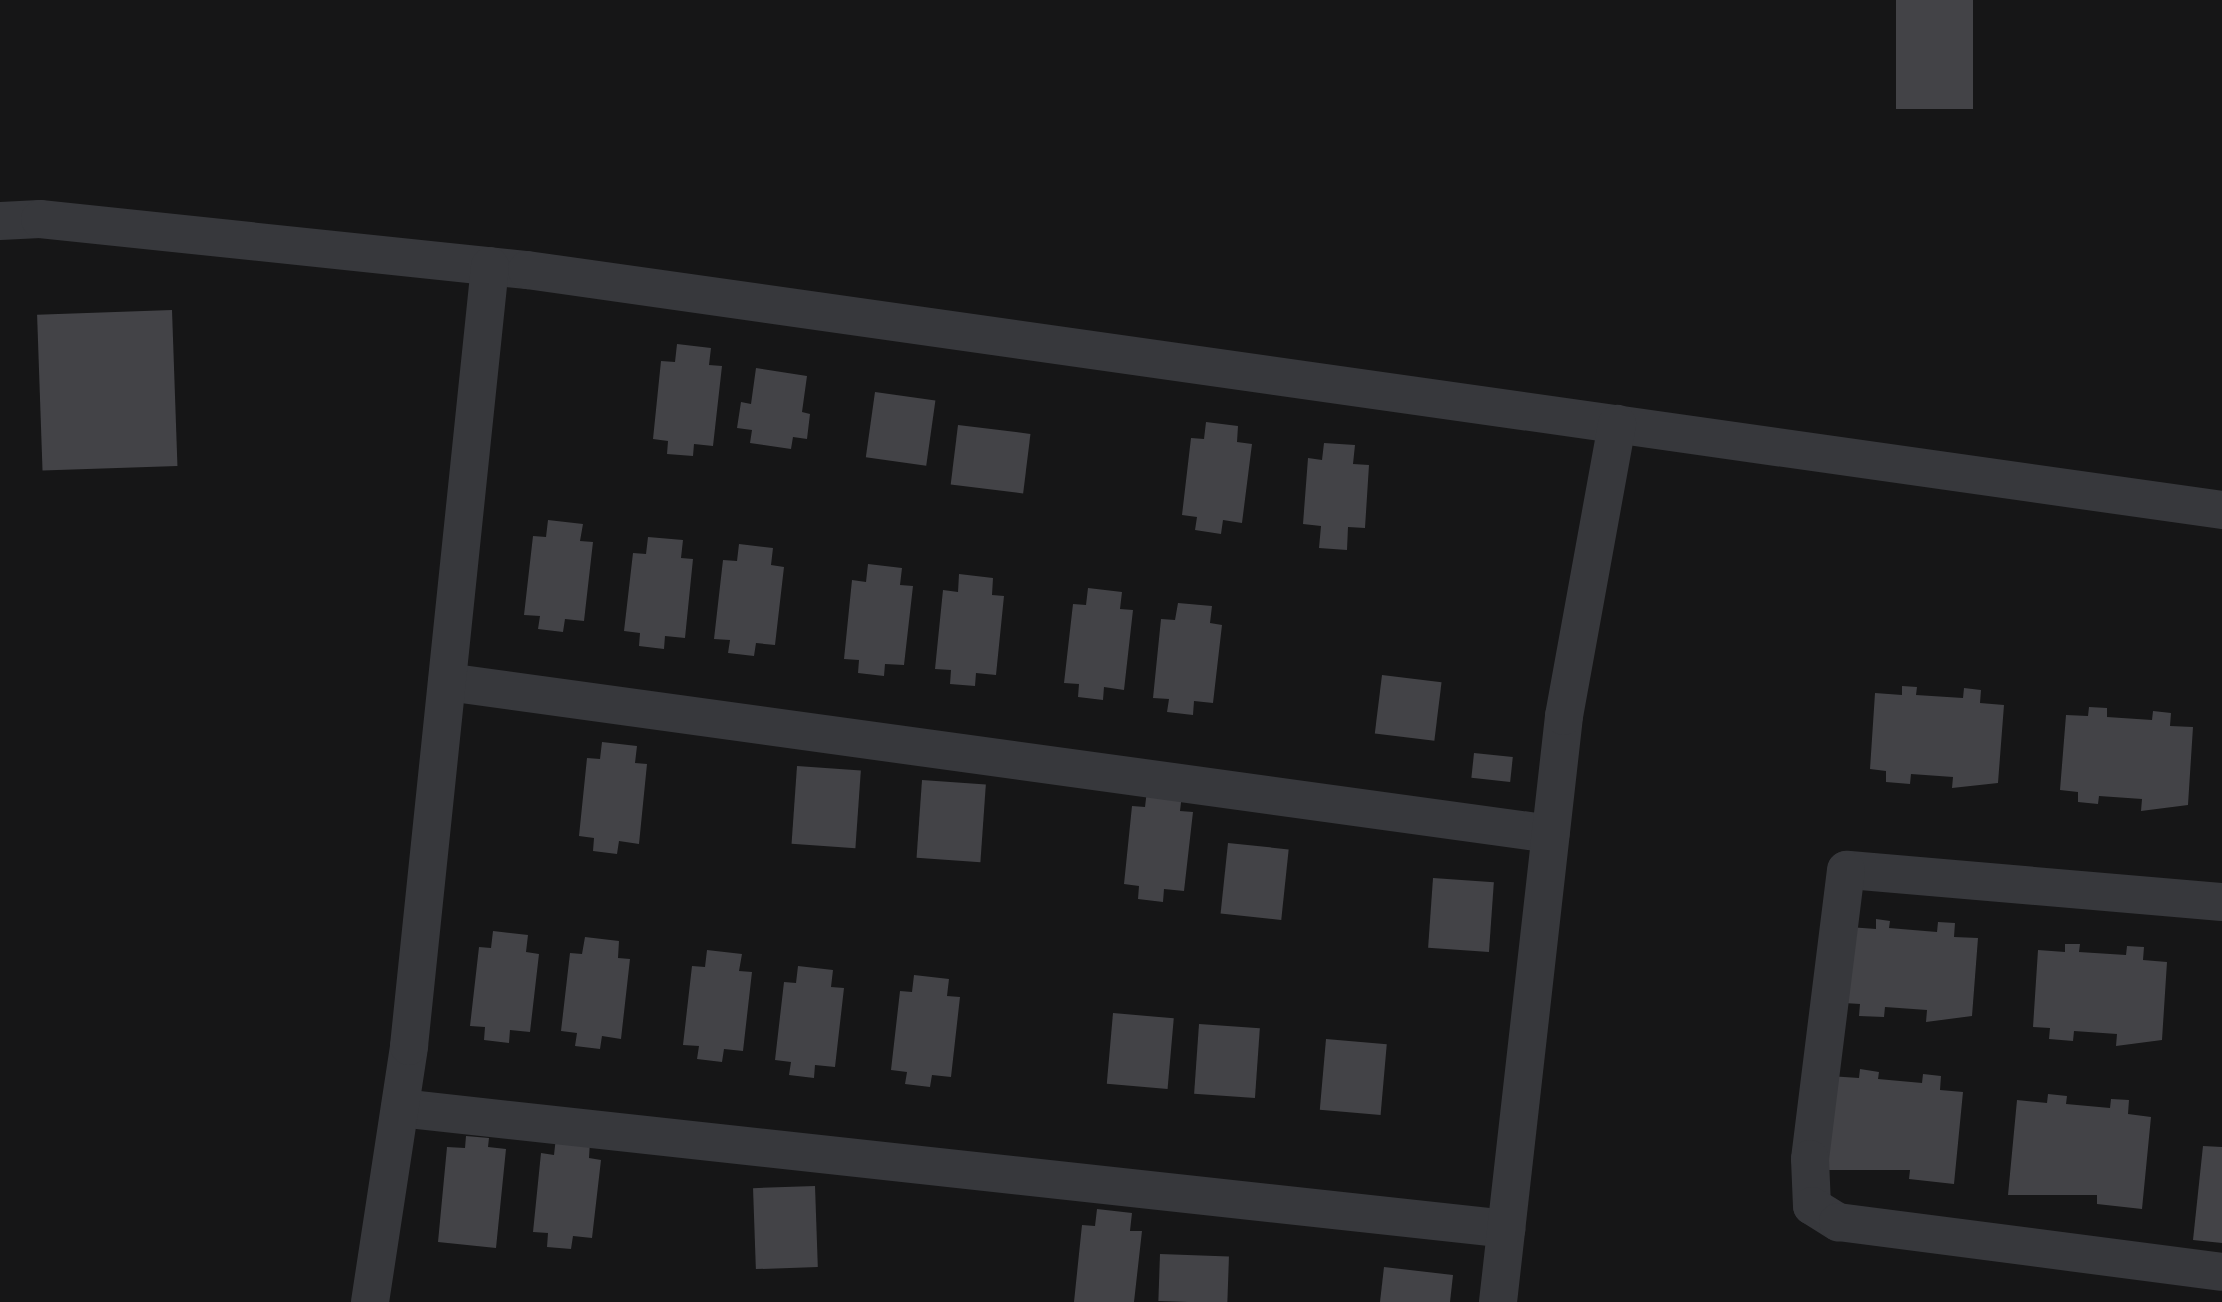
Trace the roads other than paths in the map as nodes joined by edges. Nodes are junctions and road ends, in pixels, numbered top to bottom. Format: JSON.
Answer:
{"nodes":[{"id":1,"x":0,"y":221,"type":"edge"},
{"id":2,"x":491,"y":266,"type":"junction"},
{"id":3,"x":1617,"y":424,"type":"junction"},
{"id":4,"x":2222,"y":510,"type":"edge"},
{"id":5,"x":447,"y":681,"type":"junction"},
{"id":6,"x":1551,"y":834,"type":"junction"},
{"id":7,"x":2222,"y":902,"type":"edge"},
{"id":8,"x":400,"y":1108,"type":"junction"},
{"id":9,"x":1506,"y":1229,"type":"junction"},
{"id":10,"x":2222,"y":1272,"type":"edge"},
{"id":11,"x":370,"y":1302,"type":"edge"},
{"id":12,"x":1498,"y":1302,"type":"edge"}],
"edges":[{"from":1,"to":2,"type":"street"},
{"from":2,"to":3,"type":"street"},
{"from":2,"to":5,"type":"street"},
{"from":3,"to":4,"type":"street"},
{"from":3,"to":6,"type":"street"},
{"from":5,"to":6,"type":"street"},
{"from":5,"to":8,"type":"street"},
{"from":6,"to":9,"type":"street"},
{"from":7,"to":10,"type":"street"},
{"from":8,"to":9,"type":"street"},
{"from":8,"to":11,"type":"street"},
{"from":9,"to":12,"type":"street"}]}
